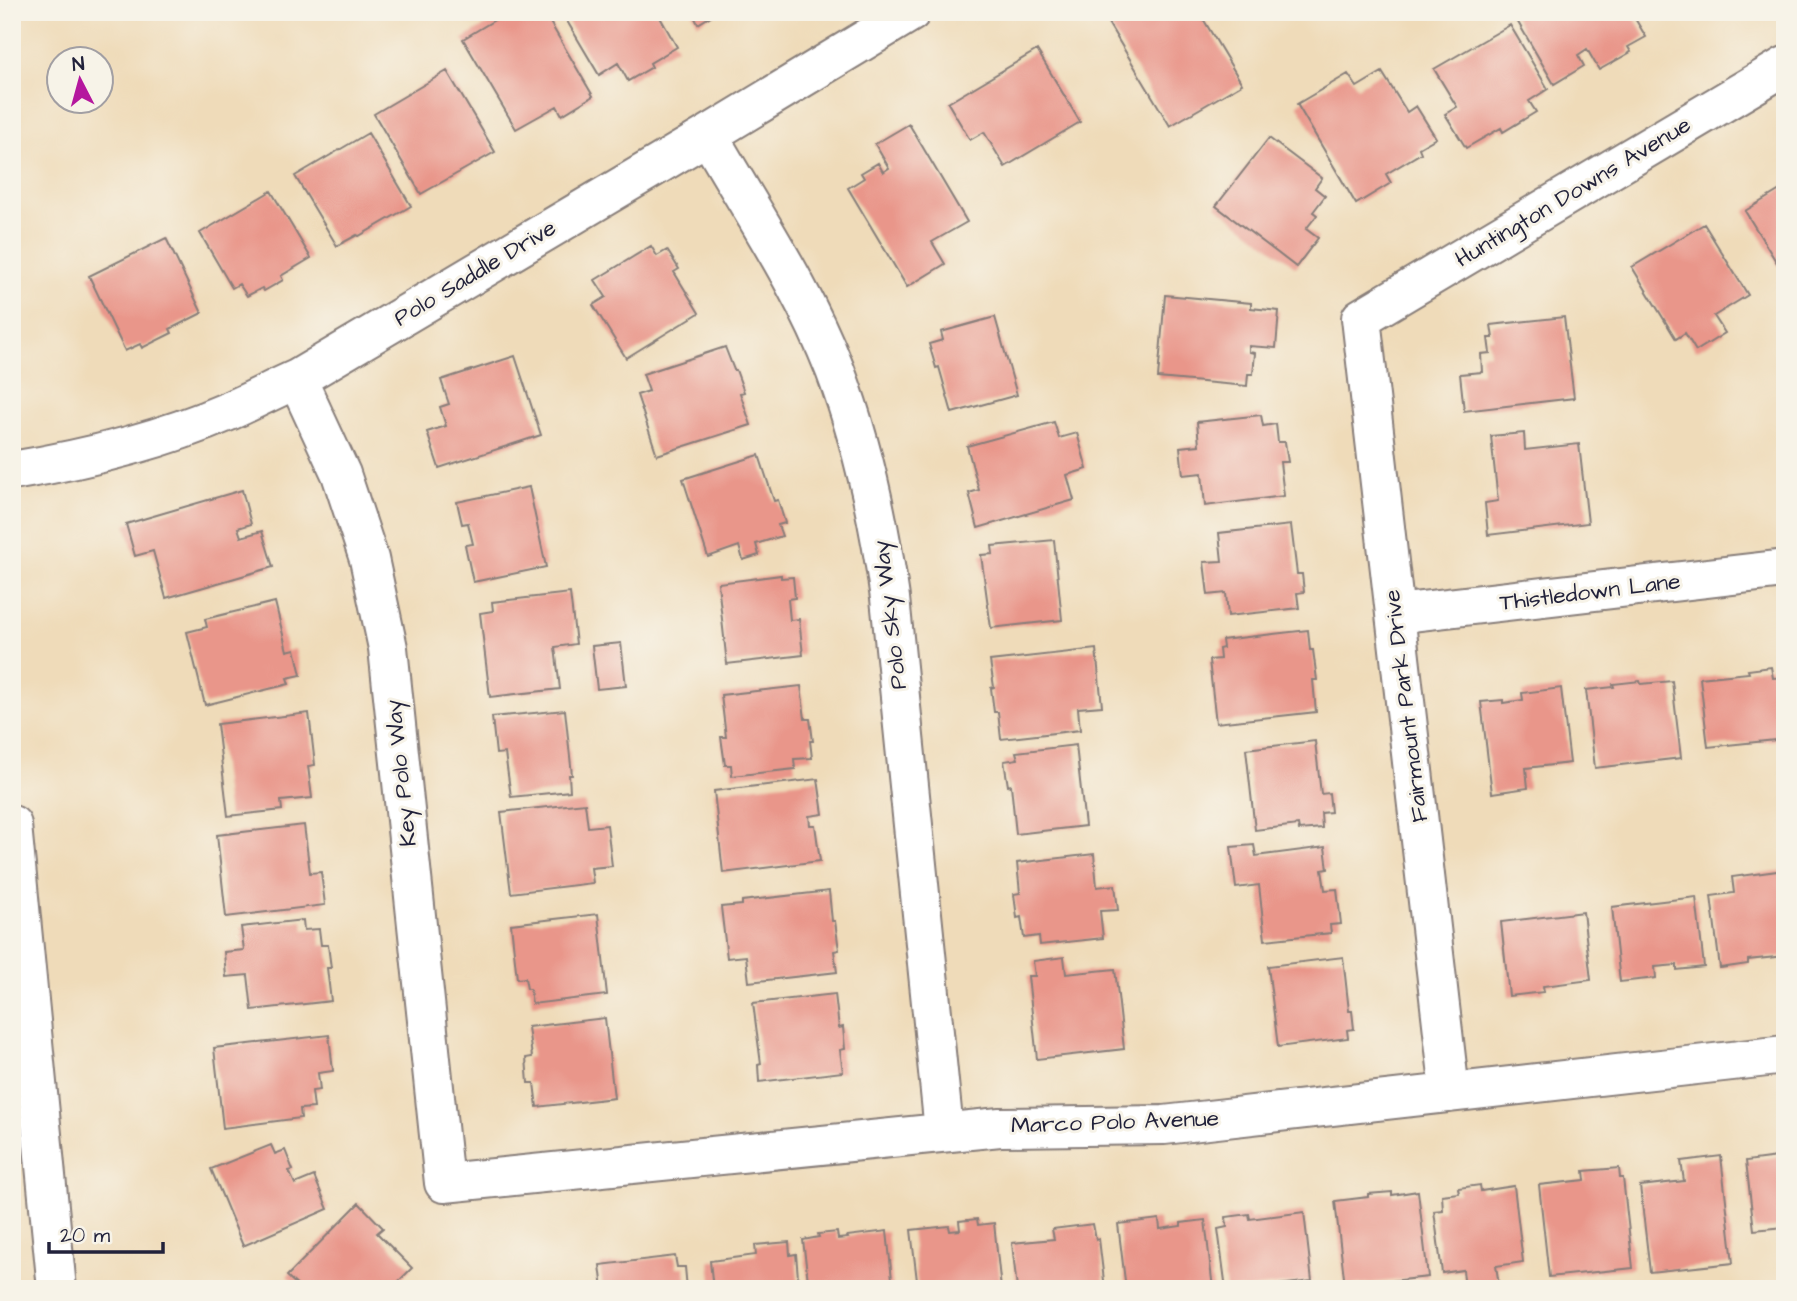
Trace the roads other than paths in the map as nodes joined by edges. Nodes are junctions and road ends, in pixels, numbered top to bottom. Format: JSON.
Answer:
{"nodes":[{"id":1,"x":911,"y":12,"type":"edge"},
{"id":2,"x":1785,"y":66,"type":"edge"},
{"id":3,"x":708,"y":135,"type":"junction"},
{"id":4,"x":1361,"y":318,"type":"joint"},
{"id":5,"x":297,"y":379,"type":"junction"},
{"id":6,"x":12,"y":471,"type":"edge"},
{"id":7,"x":1785,"y":569,"type":"edge"},
{"id":8,"x":1395,"y":614,"type":"junction"},
{"id":9,"x":12,"y":825,"type":"edge"},
{"id":10,"x":1785,"y":1055,"type":"edge"},
{"id":11,"x":1450,"y":1093,"type":"junction"},
{"id":12,"x":944,"y":1132,"type":"junction"},
{"id":13,"x":444,"y":1183,"type":"joint"},
{"id":14,"x":57,"y":1289,"type":"edge"}],
"edges":[{"from":1,"to":3,"type":"street","name":"Polo Saddle Drive"},
{"from":2,"to":4,"type":"street","name":"Huntington Downs Avenue"},
{"from":3,"to":5,"type":"street","name":"Polo Saddle Drive"},
{"from":3,"to":12,"type":"street","name":"Polo Sky Way"},
{"from":4,"to":8,"type":"street","name":"Fairmount Park Drive"},
{"from":5,"to":6,"type":"street","name":"Polo Saddle Drive"},
{"from":5,"to":13,"type":"street","name":"Key Polo Way"},
{"from":7,"to":8,"type":"street","name":"Thistledown Lane"},
{"from":8,"to":11,"type":"street","name":"Fairmount Park Drive"},
{"from":9,"to":14,"type":"street"},
{"from":10,"to":11,"type":"street","name":"Marco Polo Avenue"},
{"from":11,"to":12,"type":"street","name":"Marco Polo Avenue"},
{"from":12,"to":13,"type":"street","name":"Marco Polo Avenue"}]}
